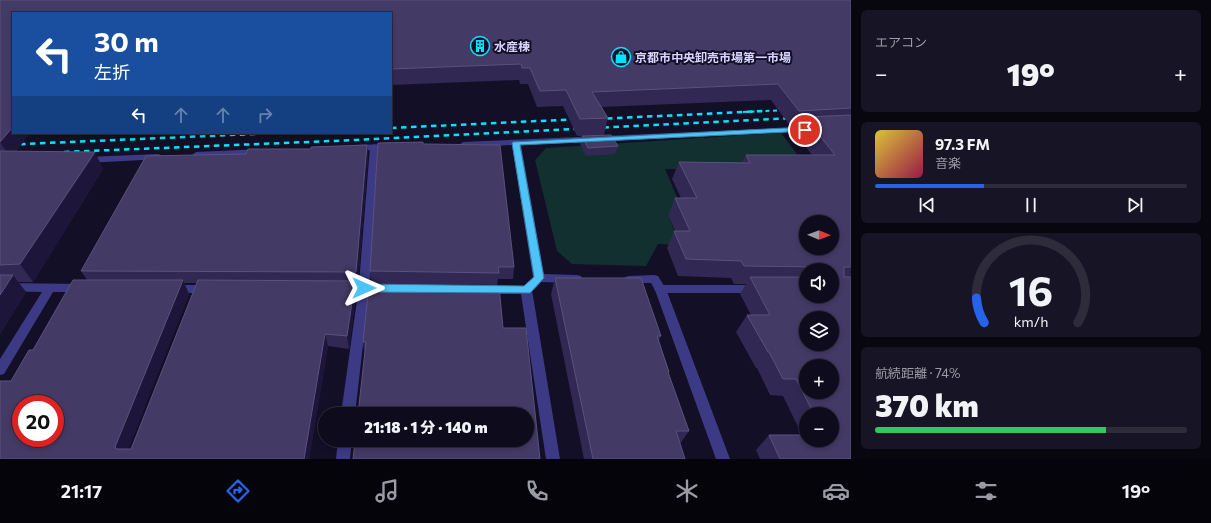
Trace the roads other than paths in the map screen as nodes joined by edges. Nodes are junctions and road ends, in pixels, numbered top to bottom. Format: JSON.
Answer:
{"nodes":[{"id":1,"x":821,"y":129,"type":"edge"},
{"id":2,"x":516,"y":143,"type":"junction"},
{"id":3,"x":452,"y":145,"type":"edge"},
{"id":4,"x":374,"y":147,"type":"junction"},
{"id":5,"x":397,"y":147,"type":"edge"},
{"id":6,"x":342,"y":149,"type":"edge"},
{"id":7,"x":272,"y":152,"type":"edge"},
{"id":8,"x":170,"y":156,"type":"edge"},
{"id":9,"x":186,"y":156,"type":"edge"},
{"id":10,"x":77,"y":160,"type":"edge"},
{"id":11,"x":539,"y":278,"type":"junction"},
{"id":12,"x":585,"y":279,"type":"edge"},
{"id":13,"x":615,"y":280,"type":"edge"},
{"id":14,"x":0,"y":287,"type":"edge"},
{"id":15,"x":50,"y":288,"type":"junction"},
{"id":16,"x":92,"y":288,"type":"edge"},
{"id":17,"x":333,"y":288,"type":"edge"},
{"id":18,"x":364,"y":288,"type":"junction"},
{"id":19,"x":168,"y":289,"type":"edge"},
{"id":20,"x":214,"y":289,"type":"edge"},
{"id":21,"x":395,"y":289,"type":"edge"},
{"id":22,"x":660,"y":289,"type":"junction"},
{"id":23,"x":768,"y":289,"type":"edge"},
{"id":24,"x":198,"y":290,"type":"junction"},
{"id":25,"x":480,"y":290,"type":"edge"},
{"id":26,"x":526,"y":290,"type":"junction"},
{"id":27,"x":193,"y":304,"type":"edge"},
{"id":28,"x":0,"y":370,"type":"edge"},
{"id":29,"x":349,"y":407,"type":"edge"},
{"id":30,"x":344,"y":447,"type":"edge"},
{"id":31,"x":343,"y":459,"type":"edge"},
{"id":32,"x":554,"y":459,"type":"edge"},
{"id":33,"x":723,"y":459,"type":"edge"}],
"edges":[{"from":1,"to":2,"type":"street"},
{"from":2,"to":3,"type":"street"},
{"from":2,"to":11,"type":"street"},
{"from":4,"to":5,"type":"street"},
{"from":4,"to":6,"type":"street"},
{"from":4,"to":18,"type":"street"},
{"from":7,"to":9,"type":"street"},
{"from":8,"to":10,"type":"street"},
{"from":11,"to":12,"type":"street"},
{"from":11,"to":26,"type":"street"},
{"from":13,"to":22,"type":"street"},
{"from":14,"to":15,"type":"street"},
{"from":15,"to":16,"type":"street"},
{"from":15,"to":28,"type":"street"},
{"from":17,"to":18,"type":"street"},
{"from":18,"to":21,"type":"street"},
{"from":18,"to":29,"type":"street"},
{"from":19,"to":24,"type":"street"},
{"from":20,"to":24,"type":"street"},
{"from":22,"to":23,"type":"street"},
{"from":22,"to":33,"type":"street"},
{"from":24,"to":27,"type":"street"},
{"from":25,"to":26,"type":"street"},
{"from":26,"to":32,"type":"street"},
{"from":30,"to":31,"type":"street"}]}
